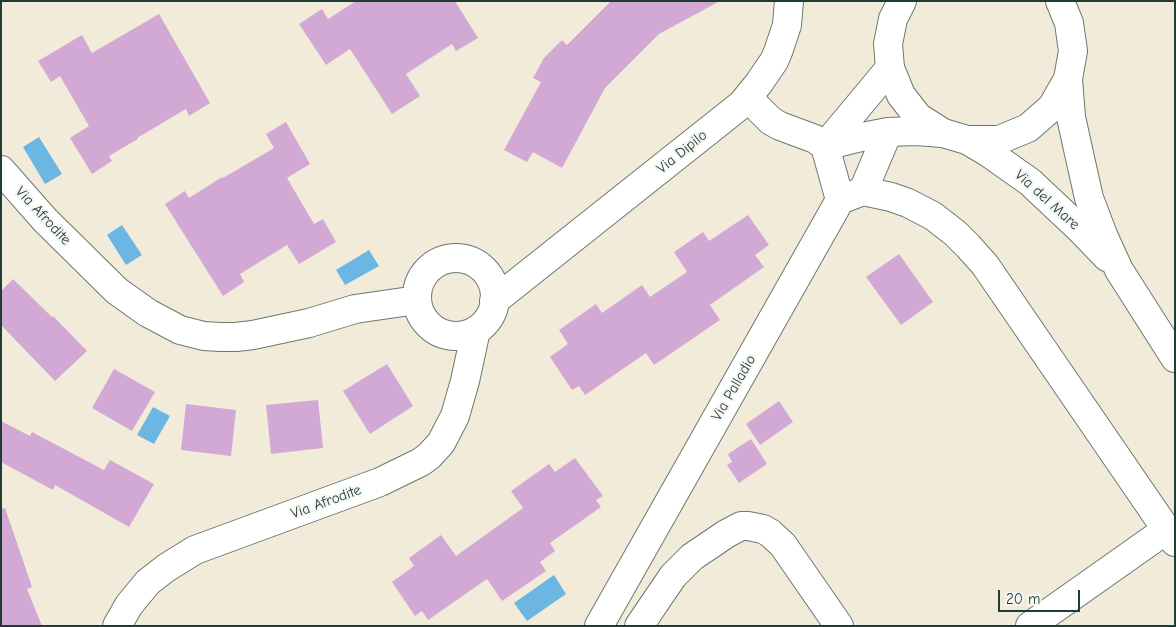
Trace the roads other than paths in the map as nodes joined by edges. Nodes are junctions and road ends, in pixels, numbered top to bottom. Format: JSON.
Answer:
{"nodes":[{"id":1,"x":789,"y":1,"type":"edge"},
{"id":2,"x":902,"y":1,"type":"edge"},
{"id":3,"x":1060,"y":1,"type":"edge"},
{"id":4,"x":890,"y":68,"type":"junction"},
{"id":5,"x":1068,"y":79,"type":"junction"},
{"id":6,"x":750,"y":95,"type":"junction"},
{"id":7,"x":888,"y":132,"type":"junction"},
{"id":8,"x":955,"y":137,"type":"junction"},
{"id":9,"x":825,"y":146,"type":"junction"},
{"id":10,"x":1,"y":170,"type":"edge"},
{"id":11,"x":852,"y":196,"type":"junction"},
{"id":12,"x":1119,"y":270,"type":"junction"},
{"id":13,"x":494,"y":294,"type":"junction"},
{"id":14,"x":417,"y":300,"type":"junction"},
{"id":15,"x":476,"y":330,"type":"junction"},
{"id":16,"x":1175,"y":358,"type":"edge"},
{"id":17,"x":1171,"y":536,"type":"edge"},
{"id":18,"x":117,"y":626,"type":"edge"},
{"id":19,"x":599,"y":626,"type":"edge"},
{"id":20,"x":640,"y":626,"type":"edge"},
{"id":21,"x":839,"y":626,"type":"edge"},
{"id":22,"x":1030,"y":626,"type":"edge"}],
"edges":[{"from":1,"to":6,"type":"street","name":"Via Dipilo"},
{"from":2,"to":4,"type":"street","name":"Via del Mare"},
{"from":3,"to":5,"type":"street"},
{"from":4,"to":8,"type":"street","name":"Via del Mare"},
{"from":4,"to":9,"type":"street"},
{"from":5,"to":8,"type":"street"},
{"from":5,"to":12,"type":"street","name":"Via del Mare"},
{"from":6,"to":9,"type":"street"},
{"from":6,"to":13,"type":"street","name":"Via Dipilo"},
{"from":7,"to":8,"type":"street"},
{"from":7,"to":9,"type":"street"},
{"from":7,"to":11,"type":"street","name":"Via Palladio"},
{"from":8,"to":12,"type":"street","name":"Via del Mare"},
{"from":9,"to":11,"type":"street"},
{"from":10,"to":14,"type":"street","name":"Via Afrodite"},
{"from":11,"to":17,"type":"street"},
{"from":11,"to":19,"type":"street","name":"Via Palladio"},
{"from":12,"to":16,"type":"street","name":"Via del Mare"},
{"from":13,"to":14,"type":"street"},
{"from":13,"to":15,"type":"street"},
{"from":14,"to":15,"type":"street"},
{"from":15,"to":18,"type":"street","name":"Via Afrodite"},
{"from":17,"to":22,"type":"street"},
{"from":20,"to":21,"type":"street"}]}
